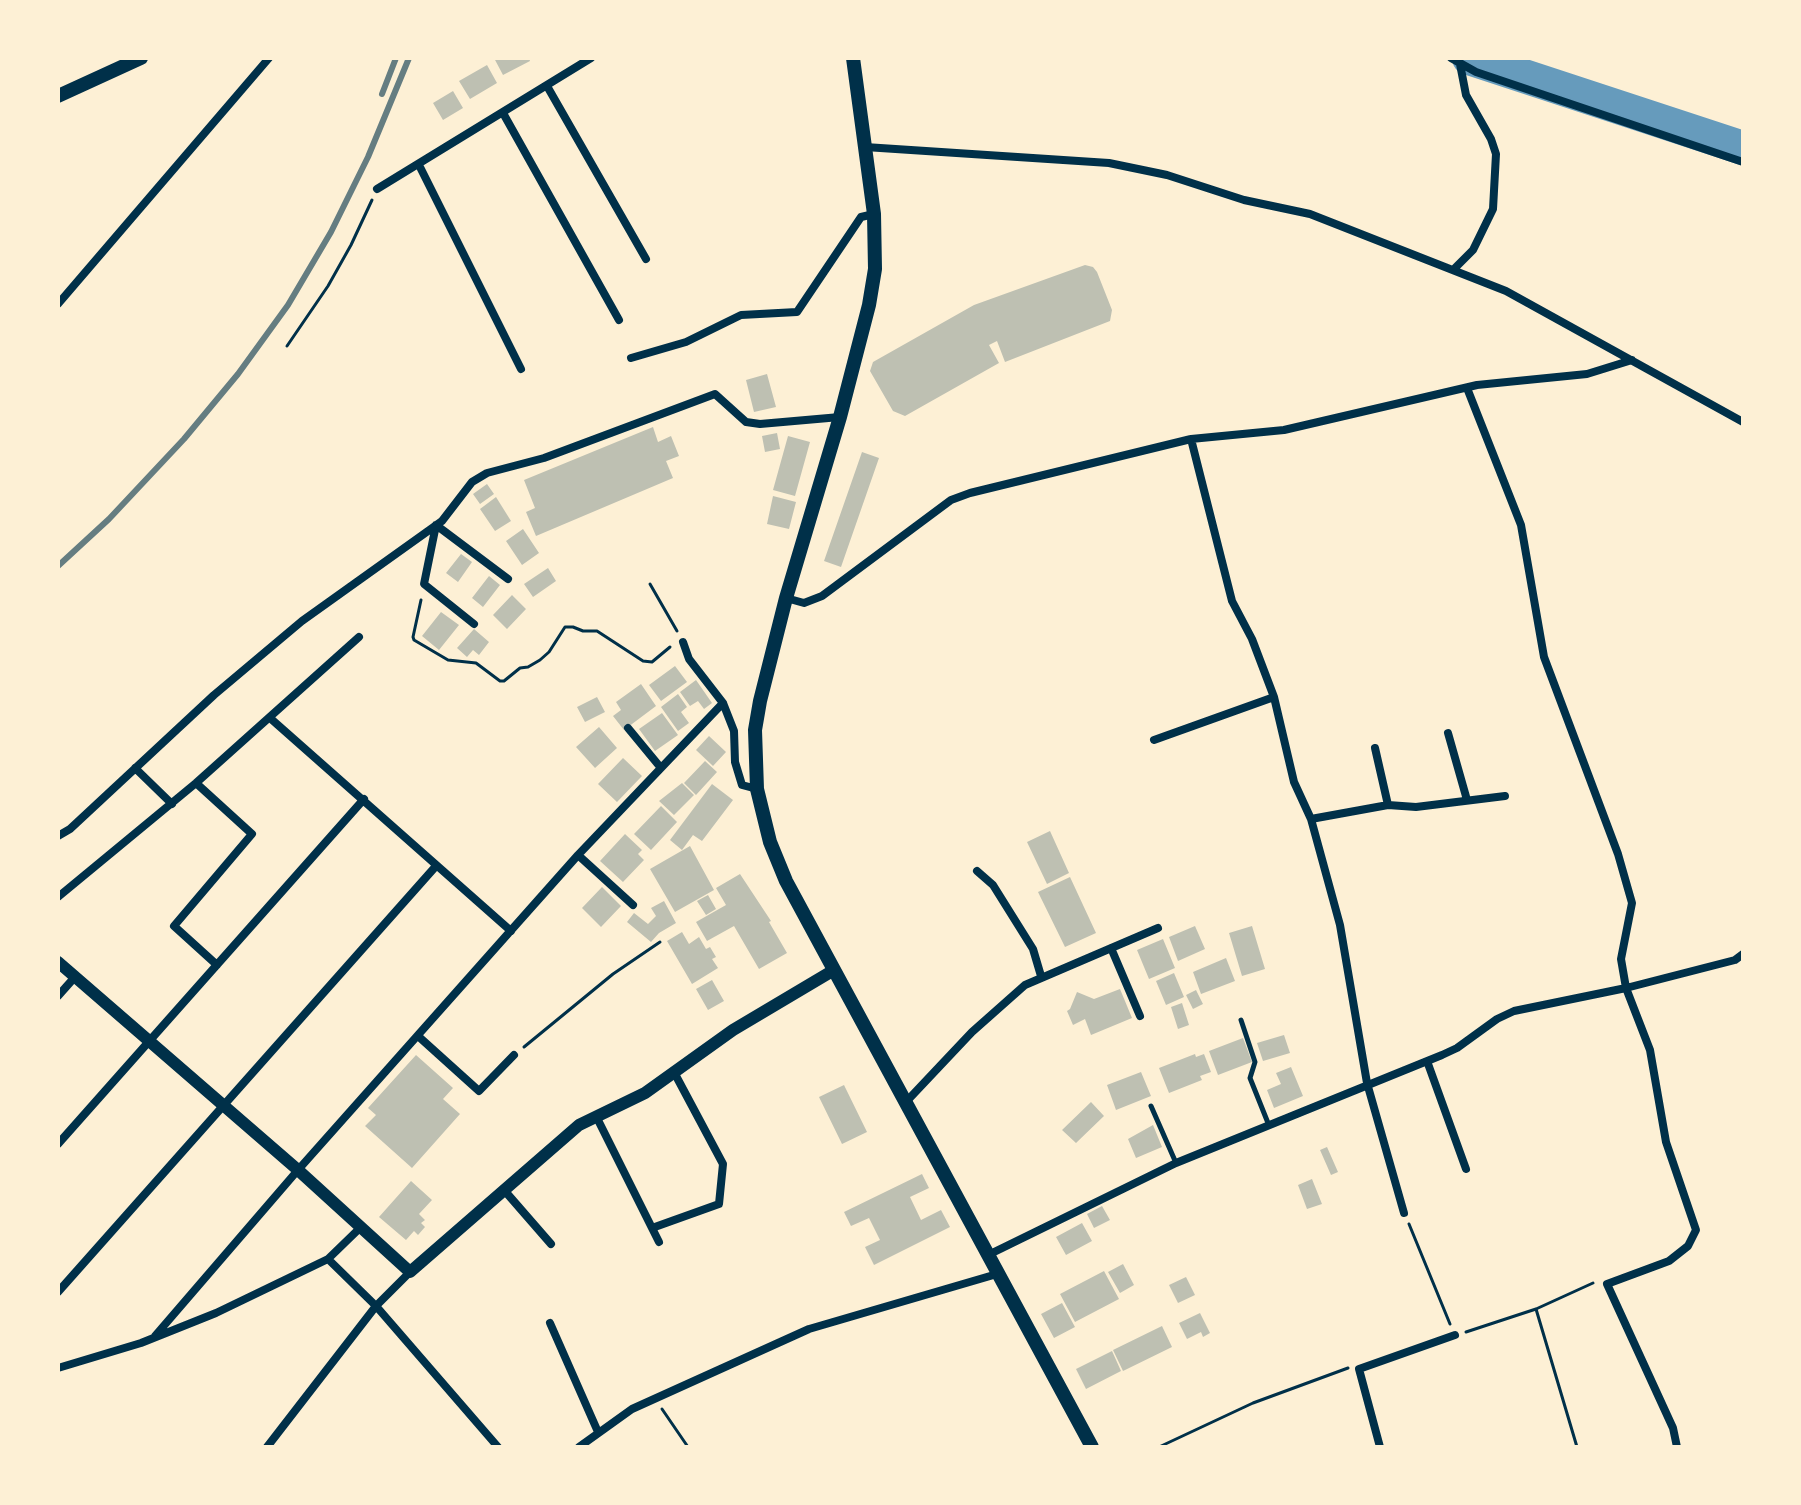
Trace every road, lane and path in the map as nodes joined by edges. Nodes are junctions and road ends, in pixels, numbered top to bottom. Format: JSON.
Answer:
{"nodes":[{"id":1,"x":141,"y":58,"type":"edge"},
{"id":2,"x":269,"y":58,"type":"edge"},
{"id":3,"x":591,"y":58,"type":"edge"},
{"id":4,"x":853,"y":58,"type":"edge"},
{"id":5,"x":1456,"y":60,"type":"edge"},
{"id":6,"x":547,"y":86,"type":"junction"},
{"id":7,"x":58,"y":96,"type":"edge"},
{"id":8,"x":503,"y":113,"type":"junction"},
{"id":9,"x":865,"y":147,"type":"junction"},
{"id":10,"x":1743,"y":162,"type":"edge"},
{"id":11,"x":419,"y":165,"type":"junction"},
{"id":12,"x":377,"y":189,"type":"joint"},
{"id":13,"x":874,"y":214,"type":"junction"},
{"id":14,"x":646,"y":259,"type":"dead end"},
{"id":15,"x":1453,"y":270,"type":"junction"},
{"id":16,"x":58,"y":304,"type":"edge"},
{"id":17,"x":619,"y":320,"type":"dead end"},
{"id":18,"x":287,"y":346,"type":"dead end"},
{"id":19,"x":631,"y":358,"type":"dead end"},
{"id":20,"x":1632,"y":360,"type":"junction"},
{"id":21,"x":521,"y":369,"type":"dead end"},
{"id":22,"x":1467,"y":388,"type":"junction"},
{"id":23,"x":840,"y":417,"type":"junction"},
{"id":24,"x":1743,"y":422,"type":"edge"},
{"id":25,"x":1191,"y":439,"type":"junction"},
{"id":26,"x":436,"y":525,"type":"junction"},
{"id":27,"x":508,"y":579,"type":"dead end"},
{"id":28,"x":424,"y":584,"type":"junction"},
{"id":29,"x":650,"y":584,"type":"dead end"},
{"id":30,"x":786,"y":598,"type":"junction"},
{"id":31,"x":474,"y":624,"type":"dead end"},
{"id":32,"x":359,"y":637,"type":"dead end"},
{"id":33,"x":683,"y":642,"type":"junction"},
{"id":34,"x":1274,"y":697,"type":"junction"},
{"id":35,"x":723,"y":703,"type":"junction"},
{"id":36,"x":270,"y":718,"type":"junction"},
{"id":37,"x":628,"y":728,"type":"dead end"},
{"id":38,"x":1448,"y":733,"type":"dead end"},
{"id":39,"x":1154,"y":740,"type":"dead end"},
{"id":40,"x":1375,"y":748,"type":"dead end"},
{"id":41,"x":135,"y":768,"type":"junction"},
{"id":42,"x":661,"y":768,"type":"junction"},
{"id":43,"x":196,"y":783,"type":"junction"},
{"id":44,"x":757,"y":789,"type":"junction"},
{"id":45,"x":1505,"y":796,"type":"dead end"},
{"id":46,"x":364,"y":799,"type":"junction"},
{"id":47,"x":1467,"y":800,"type":"junction"},
{"id":48,"x":172,"y":804,"type":"junction"},
{"id":49,"x":1388,"y":805,"type":"junction"},
{"id":50,"x":1311,"y":819,"type":"junction"},
{"id":51,"x":58,"y":836,"type":"edge"},
{"id":52,"x":578,"y":855,"type":"junction"},
{"id":53,"x":436,"y":866,"type":"junction"},
{"id":54,"x":977,"y":871,"type":"dead end"},
{"id":55,"x":58,"y":897,"type":"edge"},
{"id":56,"x":633,"y":905,"type":"dead end"},
{"id":57,"x":1158,"y":928,"type":"dead end"},
{"id":58,"x":511,"y":931,"type":"junction"},
{"id":59,"x":660,"y":942,"type":"dead end"},
{"id":60,"x":1111,"y":948,"type":"junction"},
{"id":61,"x":1743,"y":954,"type":"edge"},
{"id":62,"x":58,"y":962,"type":"edge"},
{"id":63,"x":217,"y":965,"type":"junction"},
{"id":64,"x":834,"y":970,"type":"junction"},
{"id":65,"x":1041,"y":976,"type":"junction"},
{"id":66,"x":74,"y":978,"type":"junction"},
{"id":67,"x":1626,"y":988,"type":"junction"},
{"id":68,"x":58,"y":996,"type":"edge"},
{"id":69,"x":1140,"y":1016,"type":"dead end"},
{"id":70,"x":1241,"y":1020,"type":"dead end"},
{"id":71,"x":418,"y":1036,"type":"junction"},
{"id":72,"x":148,"y":1042,"type":"junction"},
{"id":73,"x":514,"y":1055,"type":"joint"},
{"id":74,"x":1427,"y":1061,"type":"junction"},
{"id":75,"x":675,"y":1074,"type":"junction"},
{"id":76,"x":1367,"y":1083,"type":"junction"},
{"id":77,"x":905,"y":1103,"type":"junction"},
{"id":78,"x":223,"y":1106,"type":"junction"},
{"id":79,"x":1151,"y":1106,"type":"dead end"},
{"id":80,"x":596,"y":1116,"type":"junction"},
{"id":81,"x":1268,"y":1123,"type":"junction"},
{"id":82,"x":58,"y":1144,"type":"edge"},
{"id":83,"x":1176,"y":1163,"type":"junction"},
{"id":84,"x":1466,"y":1169,"type":"dead end"},
{"id":85,"x":298,"y":1170,"type":"junction"},
{"id":86,"x":504,"y":1190,"type":"junction"},
{"id":87,"x":1404,"y":1213,"type":"joint"},
{"id":88,"x":361,"y":1227,"type":"junction"},
{"id":89,"x":652,"y":1228,"type":"junction"},
{"id":90,"x":659,"y":1242,"type":"dead end"},
{"id":91,"x":551,"y":1244,"type":"dead end"},
{"id":92,"x":988,"y":1255,"type":"junction"},
{"id":93,"x":328,"y":1259,"type":"junction"},
{"id":94,"x":410,"y":1272,"type":"junction"},
{"id":95,"x":997,"y":1274,"type":"junction"},
{"id":96,"x":1607,"y":1284,"type":"junction"},
{"id":97,"x":58,"y":1292,"type":"edge"},
{"id":98,"x":376,"y":1306,"type":"junction"},
{"id":99,"x":1536,"y":1309,"type":"junction"},
{"id":100,"x":550,"y":1323,"type":"dead end"},
{"id":101,"x":1455,"y":1335,"type":"junction"},
{"id":102,"x":155,"y":1336,"type":"junction"},
{"id":103,"x":58,"y":1368,"type":"edge"},
{"id":104,"x":1359,"y":1369,"type":"junction"},
{"id":105,"x":655,"y":1400,"type":"junction"},
{"id":106,"x":598,"y":1432,"type":"junction"},
{"id":107,"x":267,"y":1447,"type":"edge"},
{"id":108,"x":498,"y":1447,"type":"edge"},
{"id":109,"x":579,"y":1447,"type":"edge"},
{"id":110,"x":688,"y":1447,"type":"edge"},
{"id":111,"x":1092,"y":1447,"type":"edge"},
{"id":112,"x":1159,"y":1447,"type":"edge"},
{"id":113,"x":1380,"y":1447,"type":"edge"},
{"id":114,"x":1577,"y":1447,"type":"edge"},
{"id":115,"x":1677,"y":1447,"type":"edge"}],
"edges":[{"from":1,"to":7,"type":"main road"},
{"from":2,"to":16,"type":"street"},
{"from":3,"to":6,"type":"street"},
{"from":4,"to":9,"type":"main road"},
{"from":5,"to":10,"type":"street"},
{"from":5,"to":15,"type":"street"},
{"from":6,"to":8,"type":"street"},
{"from":6,"to":14,"type":"street"},
{"from":8,"to":11,"type":"street"},
{"from":8,"to":17,"type":"street"},
{"from":9,"to":13,"type":"main road"},
{"from":9,"to":15,"type":"street"},
{"from":11,"to":12,"type":"street"},
{"from":11,"to":21,"type":"street"},
{"from":12,"to":18,"type":"path"},
{"from":13,"to":19,"type":"street"},
{"from":13,"to":23,"type":"main road"},
{"from":15,"to":20,"type":"street"},
{"from":20,"to":22,"type":"street"},
{"from":20,"to":24,"type":"street"},
{"from":22,"to":25,"type":"street"},
{"from":22,"to":67,"type":"street"},
{"from":23,"to":26,"type":"street"},
{"from":23,"to":30,"type":"main road"},
{"from":25,"to":30,"type":"street"},
{"from":25,"to":34,"type":"street"},
{"from":26,"to":27,"type":"street"},
{"from":26,"to":28,"type":"street"},
{"from":26,"to":41,"type":"street"},
{"from":28,"to":31,"type":"street"},
{"from":28,"to":33,"type":"path"},
{"from":29,"to":33,"type":"path"},
{"from":30,"to":44,"type":"main road"},
{"from":32,"to":36,"type":"street"},
{"from":33,"to":35,"type":"street"},
{"from":34,"to":39,"type":"street"},
{"from":34,"to":50,"type":"street"},
{"from":35,"to":42,"type":"street"},
{"from":35,"to":44,"type":"street"},
{"from":36,"to":43,"type":"street"},
{"from":36,"to":46,"type":"street"},
{"from":37,"to":42,"type":"street"},
{"from":38,"to":47,"type":"street"},
{"from":40,"to":49,"type":"street"},
{"from":41,"to":48,"type":"street"},
{"from":41,"to":51,"type":"street"},
{"from":42,"to":52,"type":"street"},
{"from":43,"to":48,"type":"street"},
{"from":43,"to":63,"type":"street"},
{"from":44,"to":64,"type":"main road"},
{"from":45,"to":47,"type":"street"},
{"from":46,"to":53,"type":"street"},
{"from":46,"to":63,"type":"street"},
{"from":47,"to":49,"type":"street"},
{"from":48,"to":55,"type":"street"},
{"from":49,"to":50,"type":"street"},
{"from":50,"to":76,"type":"street"},
{"from":52,"to":56,"type":"street"},
{"from":52,"to":58,"type":"street"},
{"from":53,"to":58,"type":"street"},
{"from":53,"to":78,"type":"street"},
{"from":54,"to":65,"type":"street"},
{"from":57,"to":60,"type":"street"},
{"from":58,"to":71,"type":"street"},
{"from":59,"to":73,"type":"path"},
{"from":60,"to":65,"type":"street"},
{"from":60,"to":69,"type":"street"},
{"from":61,"to":67,"type":"street"},
{"from":62,"to":66,"type":"street"},
{"from":63,"to":72,"type":"street"},
{"from":64,"to":75,"type":"street"},
{"from":64,"to":77,"type":"main road"},
{"from":65,"to":77,"type":"street"},
{"from":66,"to":68,"type":"street"},
{"from":66,"to":72,"type":"street"},
{"from":67,"to":74,"type":"street"},
{"from":67,"to":96,"type":"street"},
{"from":70,"to":81,"type":"lane"},
{"from":71,"to":73,"type":"street"},
{"from":71,"to":85,"type":"street"},
{"from":72,"to":78,"type":"street"},
{"from":72,"to":82,"type":"street"},
{"from":74,"to":76,"type":"street"},
{"from":74,"to":84,"type":"street"},
{"from":75,"to":80,"type":"street"},
{"from":75,"to":89,"type":"street"},
{"from":76,"to":81,"type":"street"},
{"from":76,"to":87,"type":"street"},
{"from":77,"to":92,"type":"main road"},
{"from":78,"to":85,"type":"street"},
{"from":78,"to":97,"type":"street"},
{"from":79,"to":83,"type":"lane"},
{"from":80,"to":86,"type":"street"},
{"from":80,"to":89,"type":"street"},
{"from":81,"to":83,"type":"street"},
{"from":83,"to":92,"type":"street"},
{"from":85,"to":88,"type":"street"},
{"from":85,"to":102,"type":"street"},
{"from":86,"to":91,"type":"street"},
{"from":86,"to":94,"type":"street"},
{"from":87,"to":101,"type":"path"},
{"from":88,"to":93,"type":"street"},
{"from":88,"to":94,"type":"street"},
{"from":89,"to":90,"type":"street"},
{"from":92,"to":95,"type":"main road"},
{"from":93,"to":98,"type":"street"},
{"from":93,"to":102,"type":"street"},
{"from":94,"to":98,"type":"street"},
{"from":95,"to":105,"type":"street"},
{"from":95,"to":111,"type":"main road"},
{"from":96,"to":99,"type":"path"},
{"from":96,"to":115,"type":"street"},
{"from":98,"to":107,"type":"street"},
{"from":98,"to":108,"type":"street"},
{"from":99,"to":101,"type":"path"},
{"from":99,"to":114,"type":"path"},
{"from":100,"to":106,"type":"street"},
{"from":101,"to":104,"type":"street"},
{"from":102,"to":103,"type":"street"},
{"from":104,"to":112,"type":"path"},
{"from":104,"to":113,"type":"street"},
{"from":105,"to":106,"type":"street"},
{"from":105,"to":110,"type":"path"},
{"from":106,"to":109,"type":"street"}]}
